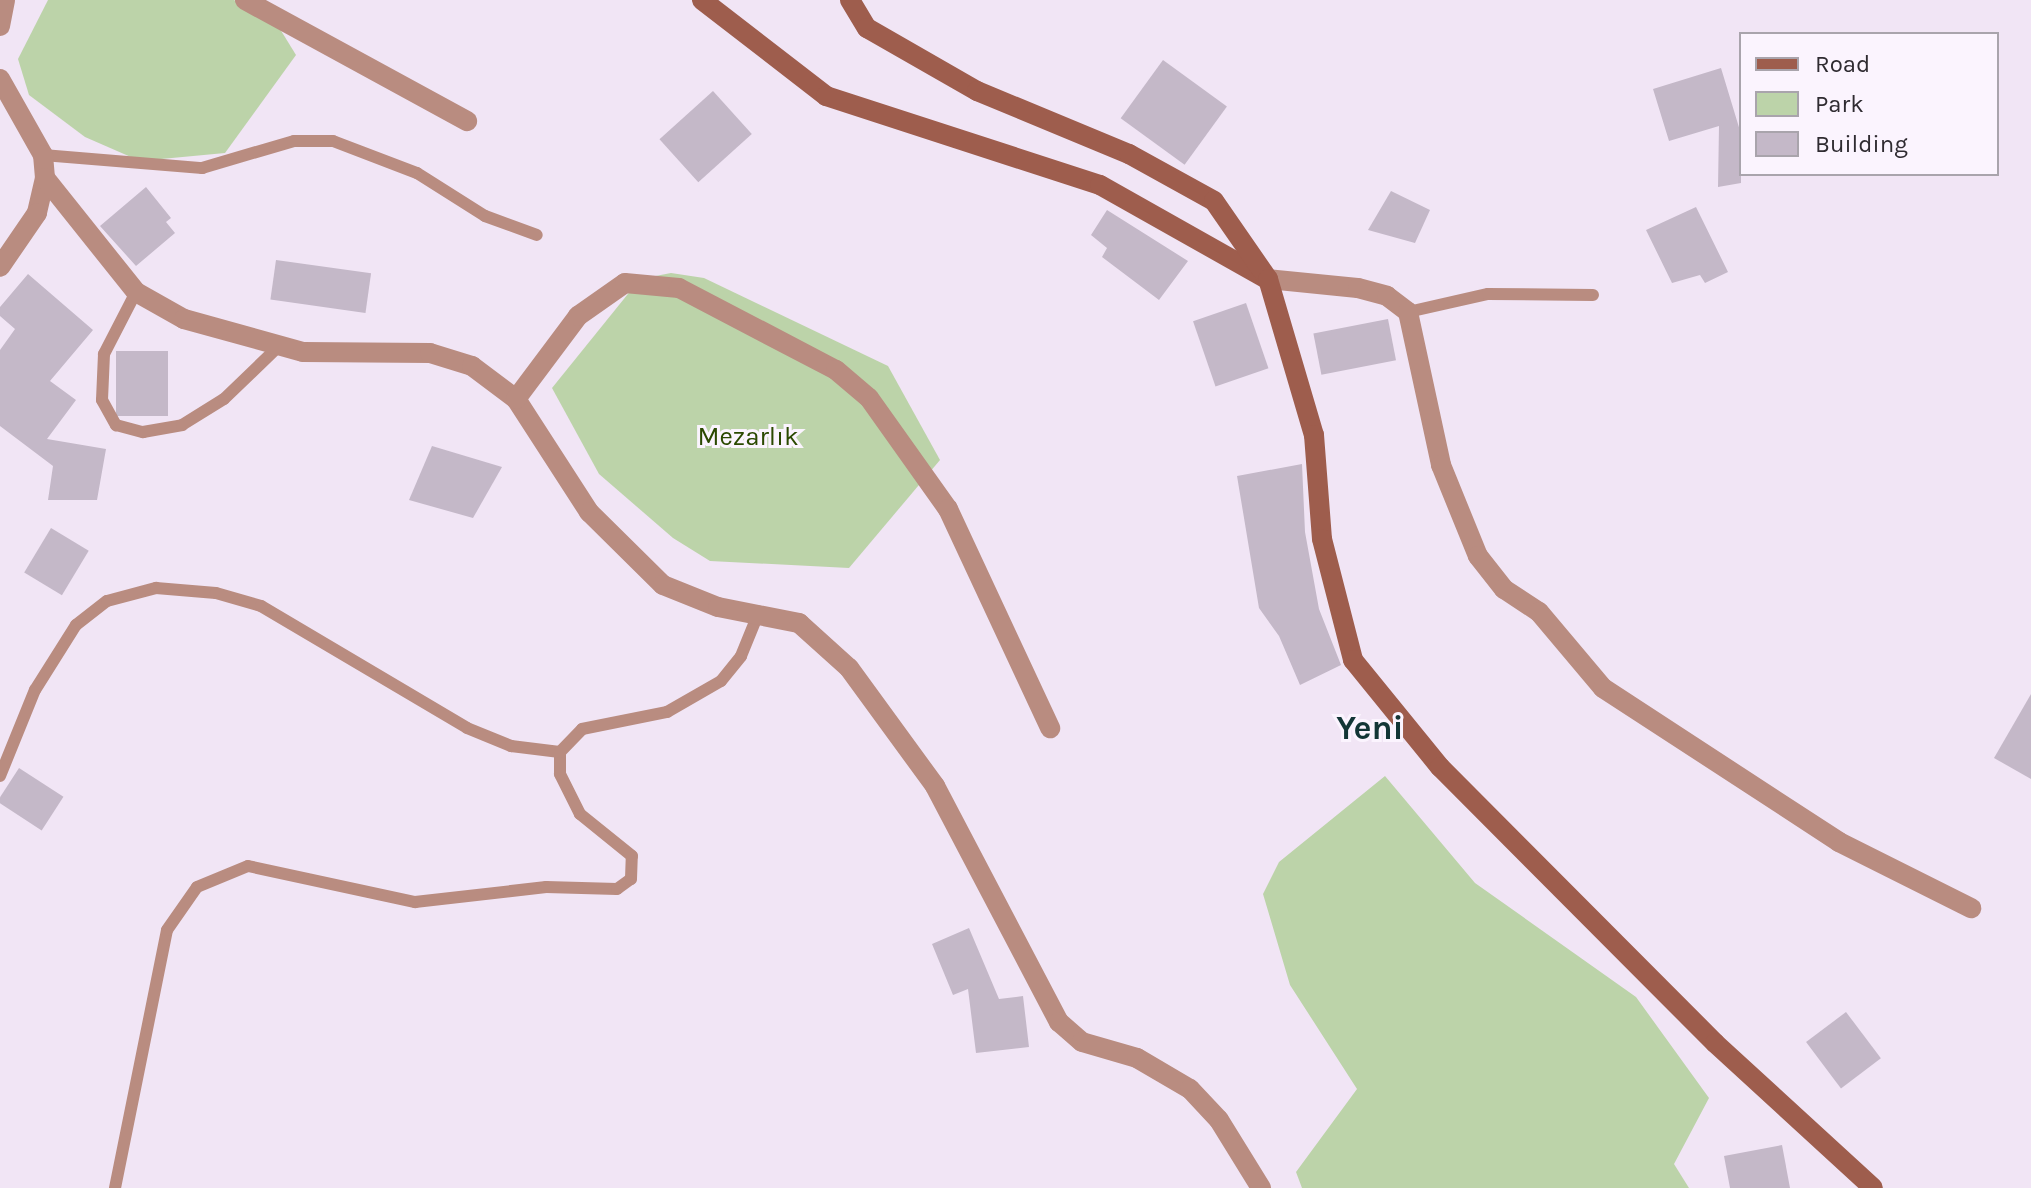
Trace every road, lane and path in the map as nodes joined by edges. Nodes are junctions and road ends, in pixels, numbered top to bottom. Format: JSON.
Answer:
{"nodes":[{"id":1,"x":5,"y":0,"type":"edge"},
{"id":2,"x":245,"y":0,"type":"edge"},
{"id":3,"x":702,"y":0,"type":"edge"},
{"id":4,"x":850,"y":0,"type":"edge"},
{"id":5,"x":0,"y":26,"type":"edge"},
{"id":6,"x":0,"y":79,"type":"edge"},
{"id":7,"x":467,"y":121,"type":"dead end"},
{"id":8,"x":43,"y":155,"type":"junction"},
{"id":9,"x":45,"y":178,"type":"junction"},
{"id":10,"x":537,"y":235,"type":"dead end"},
{"id":11,"x":0,"y":267,"type":"edge"},
{"id":12,"x":1268,"y":279,"type":"junction"},
{"id":13,"x":136,"y":292,"type":"junction"},
{"id":14,"x":1593,"y":295,"type":"dead end"},
{"id":15,"x":1408,"y":312,"type":"junction"},
{"id":16,"x":279,"y":346,"type":"junction"},
{"id":17,"x":516,"y":399,"type":"junction"},
{"id":18,"x":759,"y":610,"type":"junction"},
{"id":19,"x":1050,"y":728,"type":"dead end"},
{"id":20,"x":560,"y":752,"type":"junction"},
{"id":21,"x":0,"y":776,"type":"edge"},
{"id":22,"x":1971,"y":908,"type":"dead end"},
{"id":23,"x":115,"y":1188,"type":"edge"},
{"id":24,"x":1261,"y":1188,"type":"edge"},
{"id":25,"x":1873,"y":1188,"type":"edge"}],
"edges":[{"from":1,"to":5,"type":"street"},
{"from":2,"to":7,"type":"street"},
{"from":3,"to":12,"type":"street"},
{"from":4,"to":12,"type":"street"},
{"from":6,"to":8,"type":"street"},
{"from":8,"to":9,"type":"street"},
{"from":8,"to":10,"type":"lane"},
{"from":9,"to":11,"type":"street"},
{"from":9,"to":13,"type":"street"},
{"from":12,"to":15,"type":"street"},
{"from":12,"to":25,"type":"street"},
{"from":13,"to":16,"type":"street"},
{"from":13,"to":16,"type":"lane"},
{"from":14,"to":15,"type":"lane"},
{"from":15,"to":22,"type":"street"},
{"from":16,"to":17,"type":"street"},
{"from":17,"to":18,"type":"street"},
{"from":17,"to":19,"type":"street"},
{"from":18,"to":20,"type":"lane"},
{"from":18,"to":24,"type":"street"},
{"from":20,"to":21,"type":"lane"},
{"from":20,"to":23,"type":"lane"}]}
